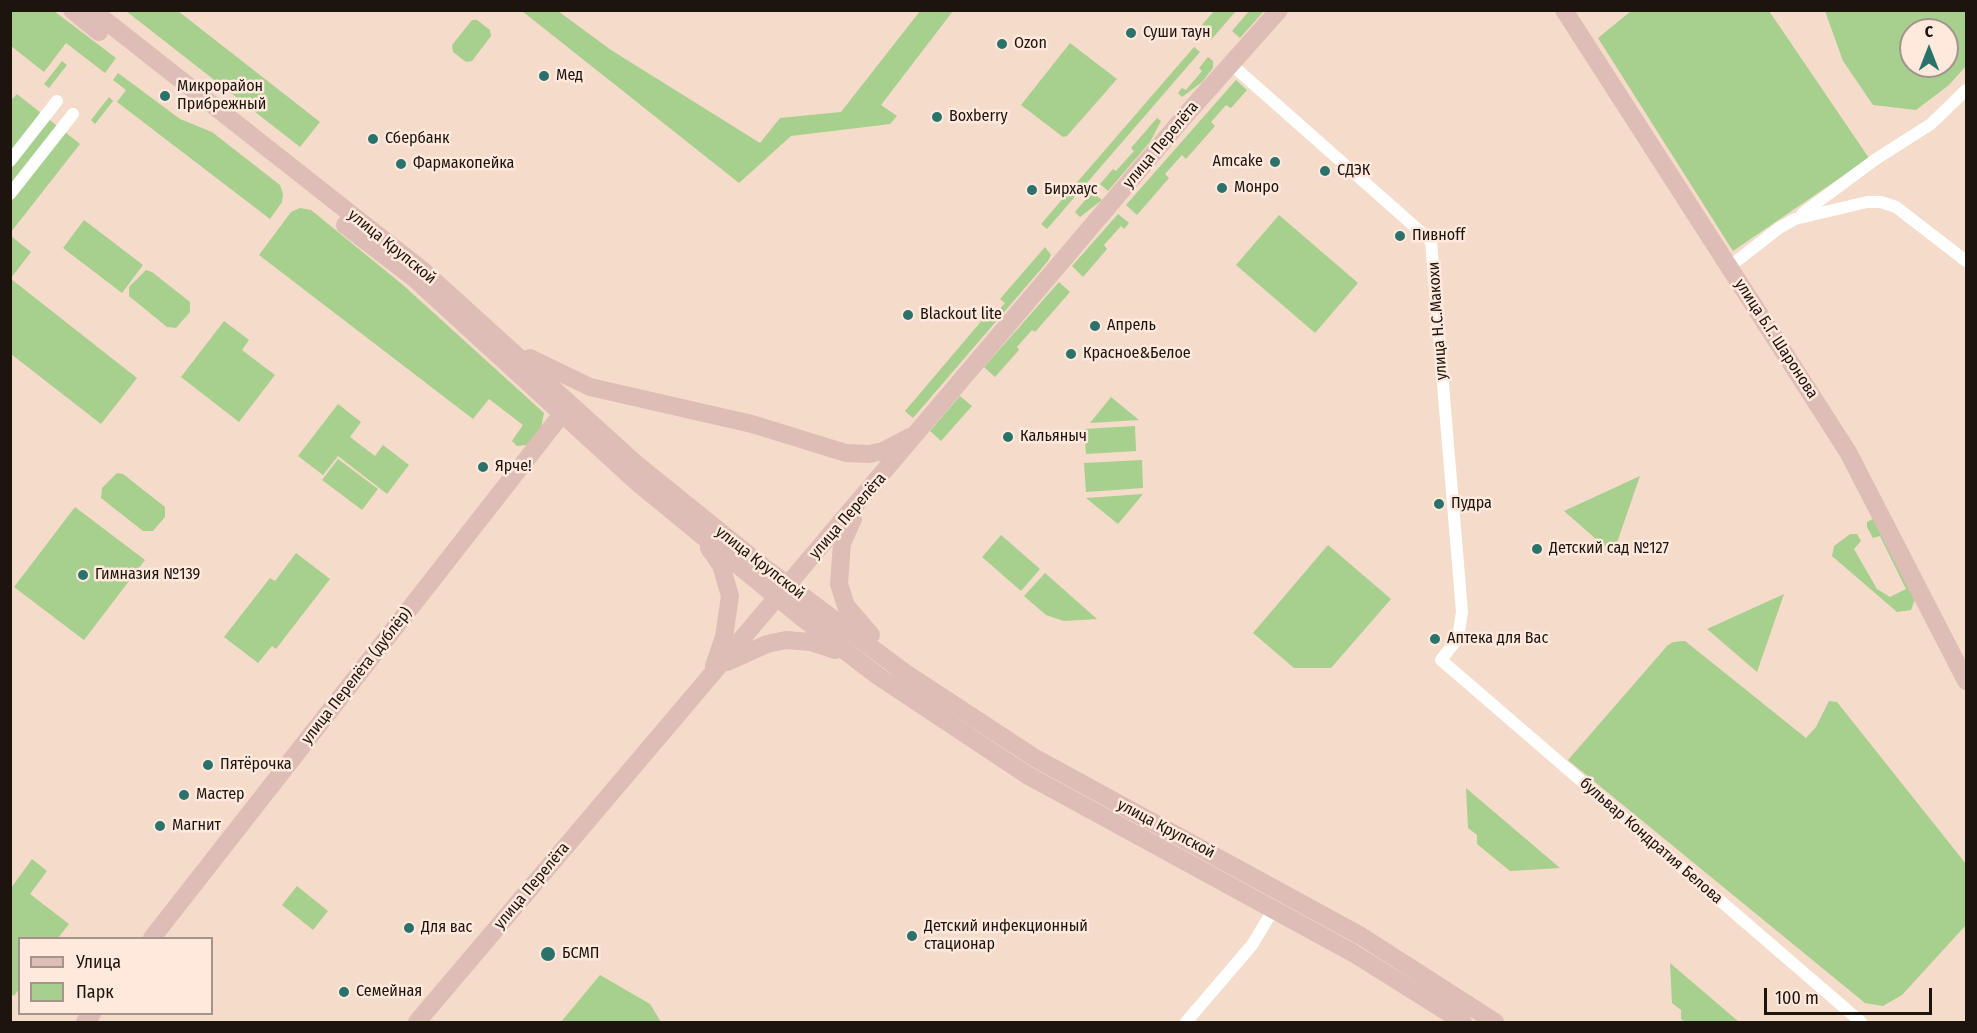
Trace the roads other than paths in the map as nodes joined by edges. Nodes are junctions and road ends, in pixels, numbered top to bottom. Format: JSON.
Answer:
{"nodes":[{"id":1,"x":72,"y":10,"type":"edge"},
{"id":2,"x":92,"y":10,"type":"edge"},
{"id":3,"x":1279,"y":10,"type":"edge"},
{"id":4,"x":1564,"y":10,"type":"edge"},
{"id":5,"x":1232,"y":65,"type":"junction"},
{"id":6,"x":1966,"y":90,"type":"edge"},
{"id":7,"x":57,"y":101,"type":"dead end"},
{"id":8,"x":73,"y":114,"type":"dead end"},
{"id":9,"x":10,"y":160,"type":"edge"},
{"id":10,"x":10,"y":194,"type":"edge"},
{"id":11,"x":1795,"y":219,"type":"junction"},
{"id":12,"x":1966,"y":261,"type":"edge"},
{"id":13,"x":1729,"y":267,"type":"junction"},
{"id":14,"x":489,"y":329,"type":"junction"},
{"id":15,"x":562,"y":414,"type":"junction"},
{"id":16,"x":918,"y":433,"type":"junction"},
{"id":17,"x":866,"y":497,"type":"junction"},
{"id":18,"x":700,"y":535,"type":"junction"},
{"id":19,"x":783,"y":591,"type":"junction"},
{"id":20,"x":849,"y":655,"type":"junction"},
{"id":21,"x":1441,"y":660,"type":"joint"},
{"id":22,"x":904,"y":672,"type":"junction"},
{"id":23,"x":709,"y":676,"type":"junction"},
{"id":24,"x":1966,"y":681,"type":"edge"},
{"id":25,"x":1283,"y":892,"type":"junction"},
{"id":26,"x":1273,"y":910,"type":"junction"},
{"id":27,"x":154,"y":937,"type":"edge"},
{"id":28,"x":417,"y":1023,"type":"edge"},
{"id":29,"x":1186,"y":1023,"type":"edge"},
{"id":30,"x":1463,"y":1023,"type":"edge"},
{"id":31,"x":1495,"y":1023,"type":"edge"},
{"id":32,"x":1861,"y":1023,"type":"edge"}],
"edges":[{"from":1,"to":15,"type":"main road","name":"улица Крупской"},
{"from":2,"to":14,"type":"main road","name":"улица Крупской"},
{"from":3,"to":5,"type":"main road","name":"улица Перелёта"},
{"from":4,"to":13,"type":"main road","name":"улица Б.Г. Шаронова"},
{"from":5,"to":16,"type":"main road","name":"улица Перелёта"},
{"from":5,"to":21,"type":"street","name":"улица Н.С.Макохи"},
{"from":6,"to":11,"type":"street"},
{"from":7,"to":9,"type":"street"},
{"from":8,"to":10,"type":"street"},
{"from":11,"to":12,"type":"street"},
{"from":11,"to":13,"type":"street"},
{"from":13,"to":24,"type":"main road","name":"улица Б.Г. Шаронова"},
{"from":14,"to":16,"type":"main road"},
{"from":14,"to":19,"type":"main road","name":"улица Крупской"},
{"from":15,"to":18,"type":"main road","name":"улица Крупской"},
{"from":15,"to":27,"type":"main road","name":"улица Перелёта (дублёр)"},
{"from":16,"to":17,"type":"main road","name":"улица Перелёта"},
{"from":17,"to":19,"type":"main road","name":"улица Перелёта"},
{"from":17,"to":22,"type":"main road"},
{"from":18,"to":19,"type":"main road","name":"улица Крупской"},
{"from":18,"to":23,"type":"main road"},
{"from":19,"to":20,"type":"main road","name":"улица Крупской"},
{"from":19,"to":22,"type":"main road","name":"улица Крупской"},
{"from":19,"to":23,"type":"main road","name":"улица Перелёта"},
{"from":20,"to":23,"type":"main road"},
{"from":20,"to":26,"type":"main road","name":"улица Крупской"},
{"from":21,"to":32,"type":"street","name":"бульвар Кондратия Белова"},
{"from":22,"to":25,"type":"main road","name":"улица Крупской"},
{"from":23,"to":28,"type":"main road","name":"улица Перелёта"},
{"from":25,"to":26,"type":"main road"},
{"from":25,"to":31,"type":"main road","name":"улица Крупской"},
{"from":26,"to":29,"type":"street"},
{"from":26,"to":30,"type":"main road","name":"улица Крупской"}]}
